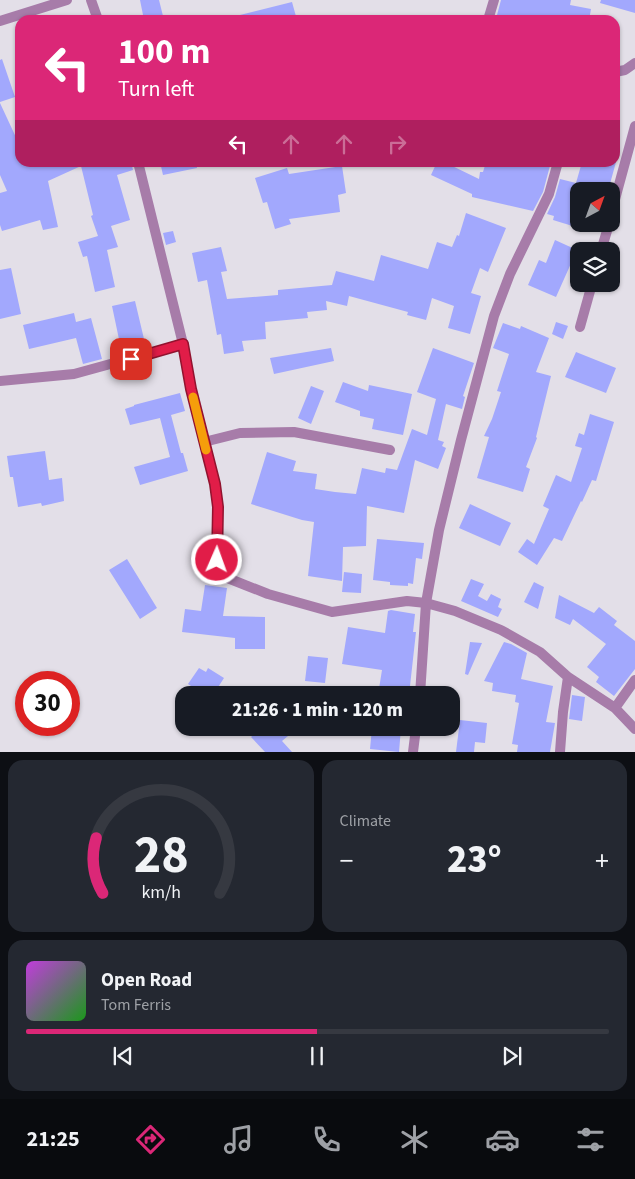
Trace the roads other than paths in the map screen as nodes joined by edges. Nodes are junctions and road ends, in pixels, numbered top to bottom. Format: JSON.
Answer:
{"nodes":[{"id":1,"x":67,"y":0,"type":"edge"},
{"id":2,"x":91,"y":0,"type":"edge"},
{"id":3,"x":494,"y":0,"type":"edge"},
{"id":4,"x":19,"y":15,"type":"edge"},
{"id":5,"x":96,"y":15,"type":"edge"},
{"id":6,"x":490,"y":15,"type":"edge"},
{"id":7,"x":15,"y":16,"type":"edge"},
{"id":8,"x":0,"y":21,"type":"edge"},
{"id":9,"x":635,"y":63,"type":"edge"},
{"id":10,"x":620,"y":71,"type":"edge"},
{"id":11,"x":635,"y":126,"type":"edge"},
{"id":12,"x":139,"y":167,"type":"edge"},
{"id":13,"x":557,"y":167,"type":"edge"},
{"id":14,"x":620,"y":182,"type":"edge"},
{"id":15,"x":590,"y":292,"type":"edge"},
{"id":16,"x":580,"y":328,"type":"dead end"},
{"id":17,"x":183,"y":344,"type":"junction"},
{"id":18,"x":0,"y":382,"type":"edge"},
{"id":19,"x":204,"y":442,"type":"junction"},
{"id":20,"x":390,"y":450,"type":"dead end"},
{"id":21,"x":426,"y":603,"type":"junction"},
{"id":22,"x":568,"y":677,"type":"junction"},
{"id":23,"x":635,"y":680,"type":"edge"},
{"id":24,"x":421,"y":686,"type":"edge"},
{"id":25,"x":615,"y":708,"type":"junction"},
{"id":26,"x":635,"y":728,"type":"edge"},
{"id":27,"x":415,"y":736,"type":"edge"},
{"id":28,"x":413,"y":752,"type":"edge"},
{"id":29,"x":560,"y":752,"type":"edge"}],
"edges":[{"from":1,"to":4,"type":"street"},
{"from":2,"to":5,"type":"street"},
{"from":3,"to":6,"type":"street"},
{"from":7,"to":8,"type":"street"},
{"from":9,"to":10,"type":"street"},
{"from":11,"to":14,"type":"street"},
{"from":12,"to":17,"type":"street"},
{"from":13,"to":21,"type":"street"},
{"from":15,"to":16,"type":"street"},
{"from":17,"to":18,"type":"street"},
{"from":17,"to":19,"type":"street"},
{"from":19,"to":20,"type":"street"},
{"from":19,"to":21,"type":"street"},
{"from":21,"to":22,"type":"street"},
{"from":21,"to":24,"type":"street"},
{"from":22,"to":25,"type":"street"},
{"from":22,"to":29,"type":"street"},
{"from":23,"to":25,"type":"street"},
{"from":25,"to":26,"type":"street"},
{"from":27,"to":28,"type":"street"}]}
